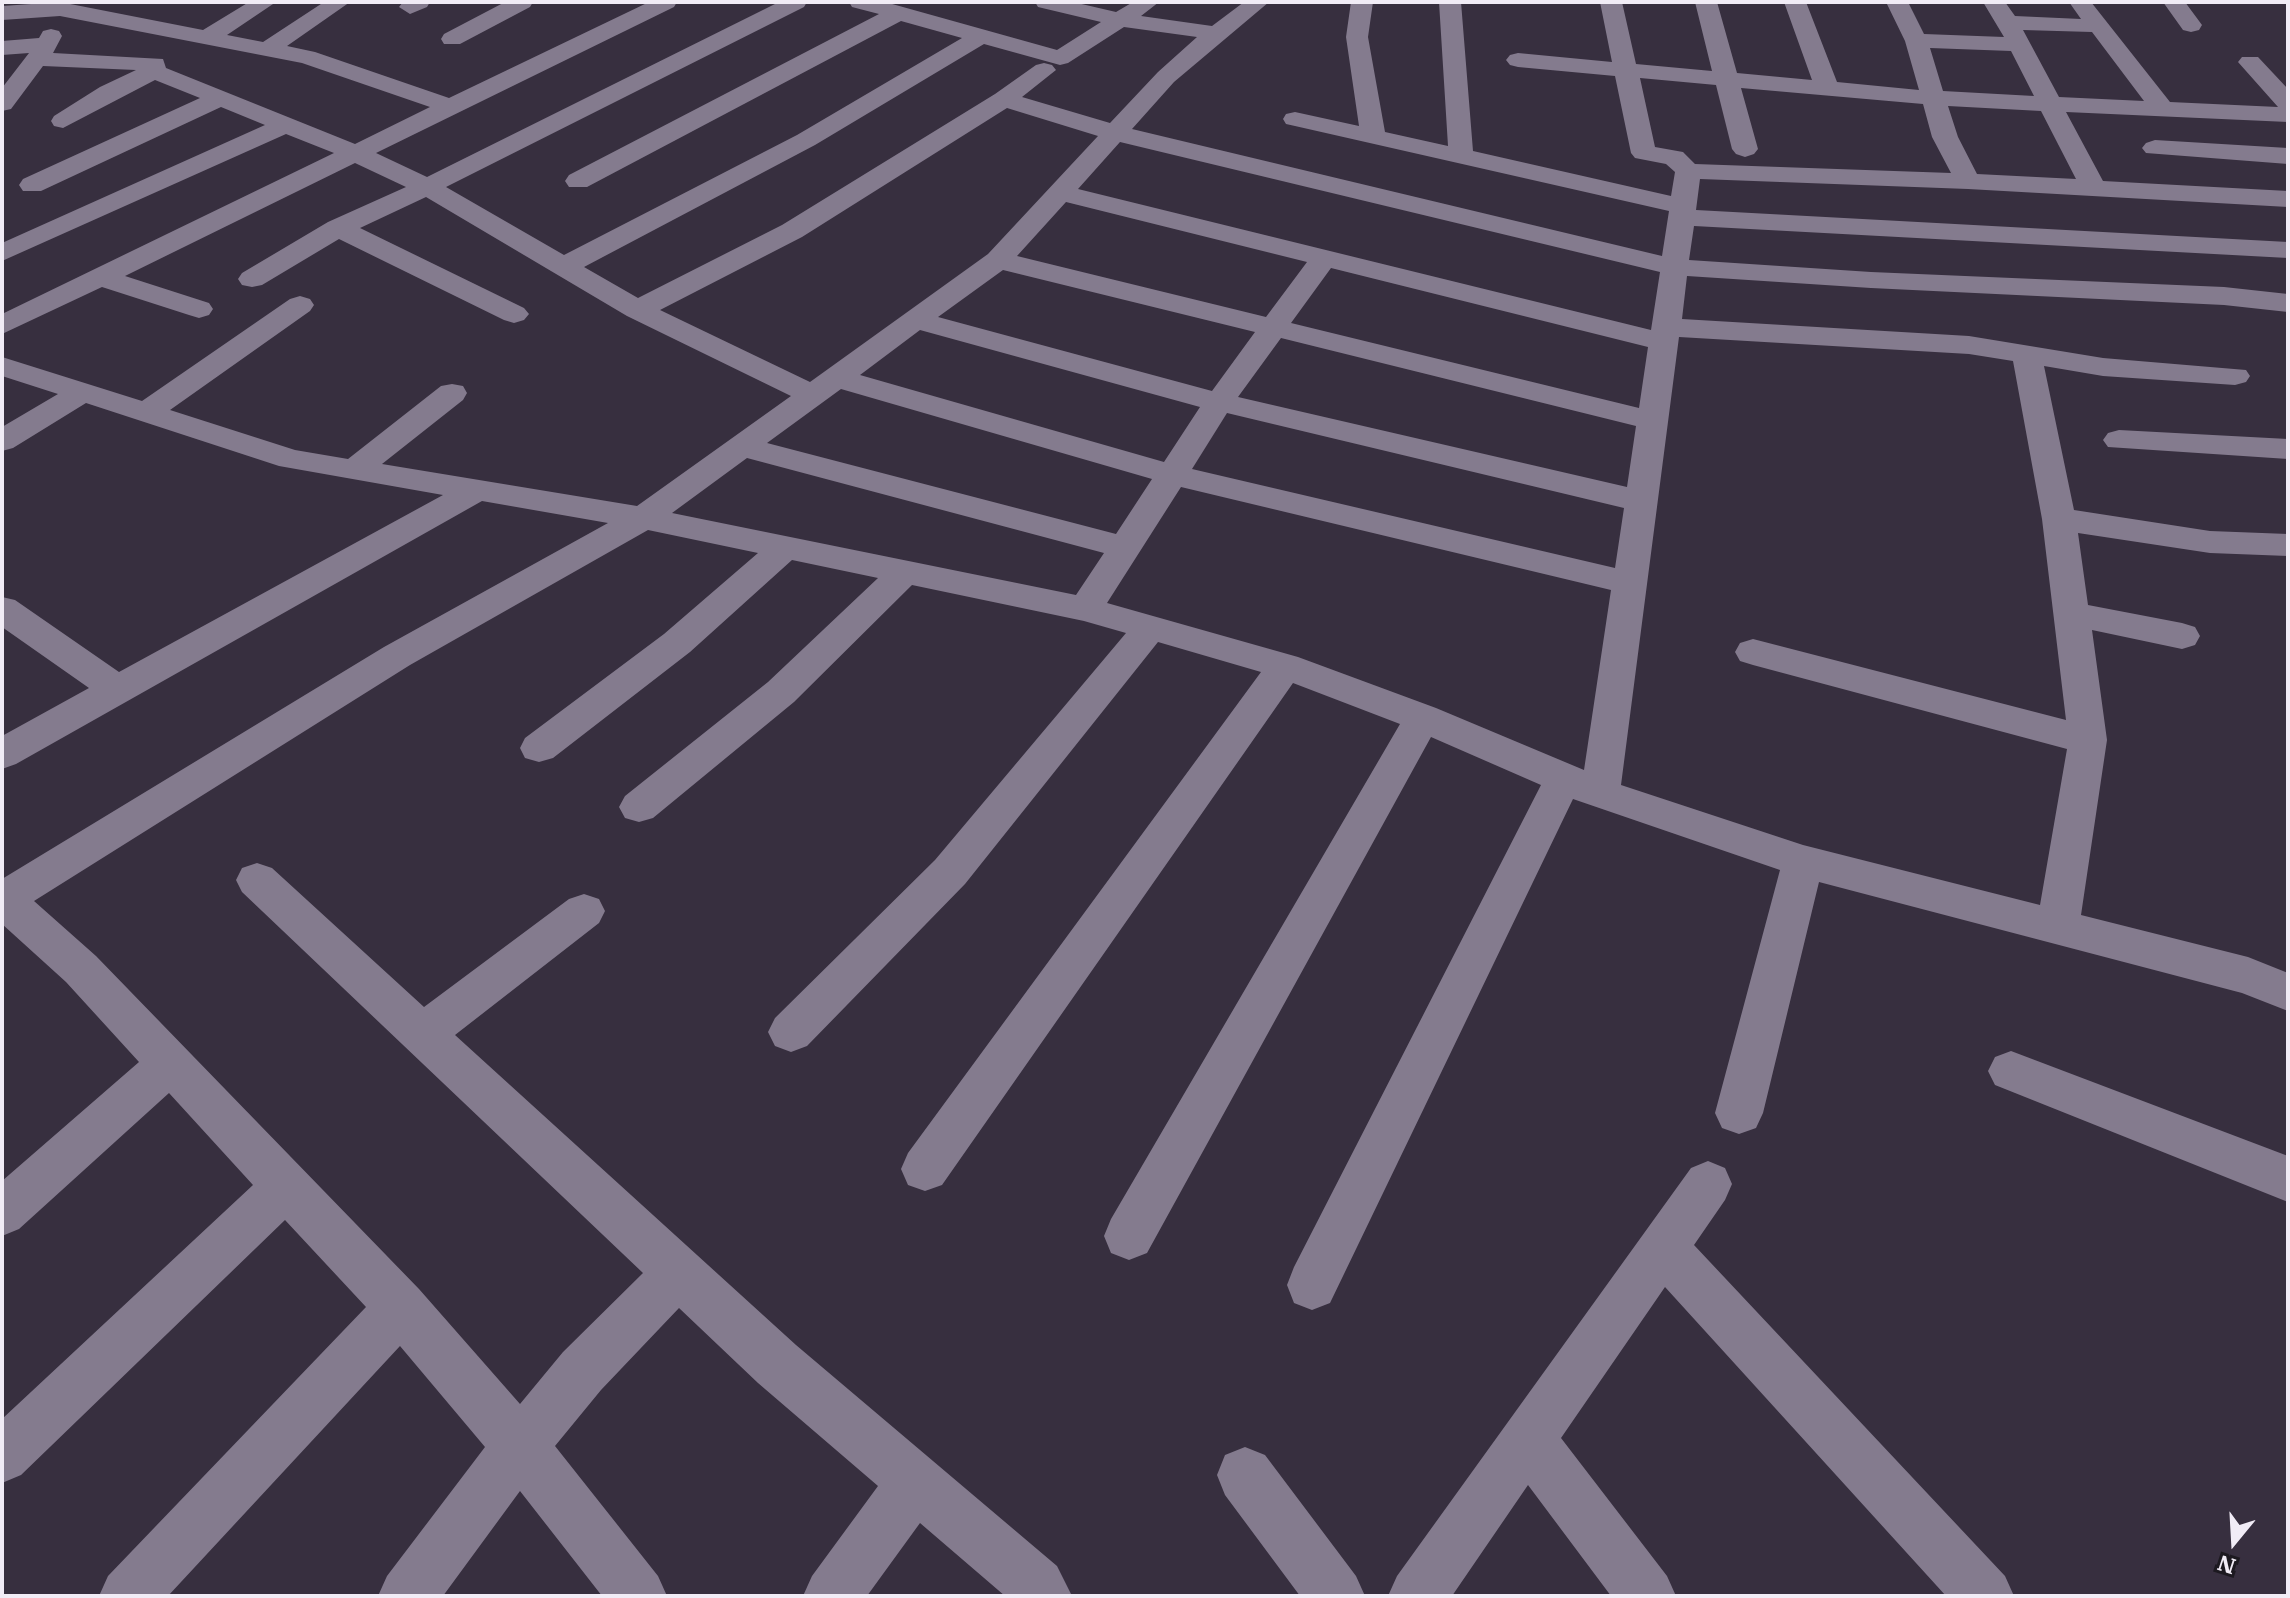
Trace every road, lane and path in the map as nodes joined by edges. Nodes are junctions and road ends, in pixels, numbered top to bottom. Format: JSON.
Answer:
{"nodes":[{"id":1,"x":265,"y":2,"type":"edge"},
{"id":2,"x":339,"y":2,"type":"edge"},
{"id":3,"x":522,"y":2,"type":"edge"},
{"id":4,"x":666,"y":2,"type":"edge"},
{"id":5,"x":796,"y":2,"type":"edge"},
{"id":6,"x":860,"y":2,"type":"edge"},
{"id":7,"x":1046,"y":2,"type":"edge"},
{"id":8,"x":1148,"y":2,"type":"edge"},
{"id":9,"x":1258,"y":2,"type":"edge"},
{"id":10,"x":1362,"y":2,"type":"edge"},
{"id":11,"x":1450,"y":2,"type":"edge"},
{"id":12,"x":1611,"y":2,"type":"edge"},
{"id":13,"x":1706,"y":2,"type":"edge"},
{"id":14,"x":1795,"y":2,"type":"edge"},
{"id":15,"x":1897,"y":2,"type":"edge"},
{"id":16,"x":1994,"y":2,"type":"edge"},
{"id":17,"x":2080,"y":2,"type":"edge"},
{"id":18,"x":2174,"y":2,"type":"edge"},
{"id":19,"x":60,"y":5,"type":"edge"},
{"id":20,"x":168,"y":10,"type":"dead end"},
{"id":21,"x":2,"y":13,"type":"edge"},
{"id":22,"x":899,"y":13,"type":"junction"},
{"id":23,"x":1120,"y":20,"type":"junction"},
{"id":24,"x":2191,"y":25,"type":"dead end"},
{"id":25,"x":147,"y":26,"type":"junction"},
{"id":26,"x":2101,"y":26,"type":"junction"},
{"id":27,"x":1216,"y":33,"type":"junction"},
{"id":28,"x":2014,"y":34,"type":"junction"},
{"id":29,"x":981,"y":36,"type":"junction"},
{"id":30,"x":207,"y":37,"type":"junction"},
{"id":31,"x":452,"y":39,"type":"dead end"},
{"id":32,"x":1916,"y":41,"type":"junction"},
{"id":33,"x":2,"y":48,"type":"edge"},
{"id":34,"x":267,"y":49,"type":"junction"},
{"id":35,"x":42,"y":51,"type":"junction"},
{"id":36,"x":1518,"y":60,"type":"dead end"},
{"id":37,"x":2250,"y":62,"type":"dead end"},
{"id":38,"x":1044,"y":70,"type":"dead end"},
{"id":39,"x":1624,"y":70,"type":"junction"},
{"id":40,"x":154,"y":71,"type":"junction"},
{"id":41,"x":1726,"y":78,"type":"junction"},
{"id":42,"x":1827,"y":87,"type":"junction"},
{"id":43,"x":220,"y":98,"type":"junction"},
{"id":44,"x":1932,"y":98,"type":"junction"},
{"id":45,"x":1004,"y":99,"type":"junction"},
{"id":46,"x":2,"y":104,"type":"edge"},
{"id":47,"x":2288,"y":104,"type":"edge"},
{"id":48,"x":2050,"y":105,"type":"junction"},
{"id":49,"x":449,"y":106,"type":"junction"},
{"id":50,"x":2163,"y":109,"type":"junction"},
{"id":51,"x":2288,"y":115,"type":"edge"},
{"id":52,"x":1295,"y":119,"type":"dead end"},
{"id":53,"x":63,"y":121,"type":"dead end"},
{"id":54,"x":285,"y":125,"type":"junction"},
{"id":55,"x":1116,"y":133,"type":"junction"},
{"id":56,"x":1373,"y":137,"type":"junction"},
{"id":57,"x":1403,"y":143,"type":"junction"},
{"id":58,"x":2155,"y":148,"type":"dead end"},
{"id":59,"x":1745,"y":149,"type":"dead end"},
{"id":60,"x":353,"y":152,"type":"junction"},
{"id":61,"x":2288,"y":156,"type":"edge"},
{"id":62,"x":1461,"y":157,"type":"junction"},
{"id":63,"x":1688,"y":171,"type":"junction"},
{"id":64,"x":578,"y":181,"type":"dead end"},
{"id":65,"x":1968,"y":181,"type":"junction"},
{"id":66,"x":2,"y":182,"type":"edge"},
{"id":67,"x":32,"y":185,"type":"junction"},
{"id":68,"x":427,"y":187,"type":"junction"},
{"id":69,"x":2094,"y":188,"type":"junction"},
{"id":70,"x":1063,"y":193,"type":"junction"},
{"id":71,"x":1363,"y":193,"type":"junction"},
{"id":72,"x":2288,"y":199,"type":"edge"},
{"id":73,"x":1681,"y":212,"type":"junction"},
{"id":74,"x":78,"y":218,"type":"junction"},
{"id":75,"x":338,"y":228,"type":"junction"},
{"id":76,"x":2288,"y":250,"type":"edge"},
{"id":77,"x":2,"y":253,"type":"edge"},
{"id":78,"x":1324,"y":258,"type":"junction"},
{"id":79,"x":998,"y":260,"type":"junction"},
{"id":80,"x":1673,"y":267,"type":"junction"},
{"id":81,"x":561,"y":268,"type":"junction"},
{"id":82,"x":100,"y":277,"type":"junction"},
{"id":83,"x":252,"y":279,"type":"dead end"},
{"id":84,"x":2288,"y":303,"type":"edge"},
{"id":85,"x":300,"y":305,"type":"dead end"},
{"id":86,"x":199,"y":309,"type":"dead end"},
{"id":87,"x":637,"y":310,"type":"junction"},
{"id":88,"x":514,"y":314,"type":"dead end"},
{"id":89,"x":915,"y":320,"type":"junction"},
{"id":90,"x":2,"y":325,"type":"edge"},
{"id":91,"x":1274,"y":327,"type":"junction"},
{"id":92,"x":1664,"y":334,"type":"junction"},
{"id":93,"x":2026,"y":353,"type":"junction"},
{"id":94,"x":2,"y":366,"type":"edge"},
{"id":95,"x":2235,"y":376,"type":"dead end"},
{"id":96,"x":825,"y":386,"type":"junction"},
{"id":97,"x":83,"y":392,"type":"junction"},
{"id":98,"x":452,"y":393,"type":"dead end"},
{"id":99,"x":1219,"y":402,"type":"junction"},
{"id":100,"x":146,"y":412,"type":"junction"},
{"id":101,"x":1651,"y":420,"type":"junction"},
{"id":102,"x":2119,"y":440,"type":"dead end"},
{"id":103,"x":2,"y":441,"type":"edge"},
{"id":104,"x":742,"y":447,"type":"junction"},
{"id":105,"x":2288,"y":449,"type":"edge"},
{"id":106,"x":355,"y":469,"type":"junction"},
{"id":107,"x":1171,"y":474,"type":"junction"},
{"id":108,"x":479,"y":489,"type":"junction"},
{"id":109,"x":1640,"y":501,"type":"junction"},
{"id":110,"x":643,"y":518,"type":"junction"},
{"id":111,"x":2059,"y":519,"type":"junction"},
{"id":112,"x":2288,"y":545,"type":"edge"},
{"id":113,"x":786,"y":547,"type":"junction"},
{"id":114,"x":1123,"y":547,"type":"junction"},
{"id":115,"x":905,"y":572,"type":"junction"},
{"id":116,"x":1629,"y":583,"type":"junction"},
{"id":117,"x":2,"y":609,"type":"edge"},
{"id":118,"x":1085,"y":609,"type":"junction"},
{"id":119,"x":2071,"y":614,"type":"junction"},
{"id":120,"x":1150,"y":628,"type":"junction"},
{"id":121,"x":2182,"y":636,"type":"dead end"},
{"id":122,"x":1753,"y":652,"type":"dead end"},
{"id":123,"x":1285,"y":666,"type":"junction"},
{"id":124,"x":118,"y":690,"type":"junction"},
{"id":125,"x":1423,"y":718,"type":"junction"},
{"id":126,"x":2088,"y":740,"type":"junction"},
{"id":127,"x":539,"y":748,"type":"dead end"},
{"id":128,"x":2,"y":754,"type":"edge"},
{"id":129,"x":1582,"y":786,"type":"junction"},
{"id":130,"x":639,"y":807,"type":"dead end"},
{"id":131,"x":1803,"y":861,"type":"junction"},
{"id":132,"x":257,"y":880,"type":"dead end"},
{"id":133,"x":3,"y":898,"type":"edge"},
{"id":134,"x":584,"y":911,"type":"dead end"},
{"id":135,"x":2058,"y":927,"type":"junction"},
{"id":136,"x":2288,"y":992,"type":"edge"},
{"id":137,"x":791,"y":1032,"type":"dead end"},
{"id":138,"x":422,"y":1034,"type":"junction"},
{"id":139,"x":170,"y":1063,"type":"junction"},
{"id":140,"x":2011,"y":1071,"type":"dead end"},
{"id":141,"x":1739,"y":1113,"type":"dead end"},
{"id":142,"x":925,"y":1169,"type":"dead end"},
{"id":143,"x":2288,"y":1179,"type":"edge"},
{"id":144,"x":1708,"y":1184,"type":"dead end"},
{"id":145,"x":286,"y":1186,"type":"junction"},
{"id":146,"x":2,"y":1213,"type":"edge"},
{"id":147,"x":1129,"y":1236,"type":"dead end"},
{"id":148,"x":1663,"y":1248,"type":"junction"},
{"id":149,"x":679,"y":1272,"type":"junction"},
{"id":150,"x":1312,"y":1285,"type":"dead end"},
{"id":151,"x":401,"y":1307,"type":"junction"},
{"id":152,"x":1528,"y":1439,"type":"junction"},
{"id":153,"x":520,"y":1446,"type":"junction"},
{"id":154,"x":2,"y":1456,"type":"edge"},
{"id":155,"x":1245,"y":1475,"type":"dead end"},
{"id":156,"x":916,"y":1481,"type":"junction"},
{"id":157,"x":1979,"y":1594,"type":"edge"},
{"id":158,"x":128,"y":1596,"type":"edge"},
{"id":159,"x":407,"y":1596,"type":"edge"},
{"id":160,"x":638,"y":1596,"type":"edge"},
{"id":161,"x":832,"y":1596,"type":"edge"},
{"id":162,"x":1043,"y":1596,"type":"edge"},
{"id":163,"x":1336,"y":1596,"type":"edge"},
{"id":164,"x":1417,"y":1596,"type":"edge"},
{"id":165,"x":1647,"y":1596,"type":"edge"}],
"edges":[{"from":1,"to":30,"type":"street"},
{"from":2,"to":34,"type":"street"},
{"from":3,"to":31,"type":"street"},
{"from":4,"to":49,"type":"street"},
{"from":5,"to":68,"type":"street"},
{"from":6,"to":22,"type":"street"},
{"from":7,"to":23,"type":"street"},
{"from":8,"to":23,"type":"street"},
{"from":9,"to":27,"type":"street"},
{"from":10,"to":56,"type":"street"},
{"from":11,"to":62,"type":"street"},
{"from":12,"to":39,"type":"street"},
{"from":13,"to":41,"type":"street"},
{"from":14,"to":42,"type":"street"},
{"from":15,"to":32,"type":"street"},
{"from":16,"to":28,"type":"street"},
{"from":17,"to":26,"type":"street"},
{"from":18,"to":24,"type":"street"},
{"from":19,"to":21,"type":"street"},
{"from":19,"to":25,"type":"street"},
{"from":19,"to":35,"type":"street"},
{"from":20,"to":25,"type":"street"},
{"from":22,"to":29,"type":"street"},
{"from":22,"to":64,"type":"street"},
{"from":23,"to":27,"type":"street"},
{"from":23,"to":29,"type":"street"},
{"from":25,"to":30,"type":"street"},
{"from":26,"to":28,"type":"street"},
{"from":26,"to":50,"type":"street"},
{"from":27,"to":55,"type":"street"},
{"from":28,"to":32,"type":"street"},
{"from":28,"to":48,"type":"street"},
{"from":29,"to":81,"type":"street"},
{"from":30,"to":34,"type":"street"},
{"from":32,"to":44,"type":"street"},
{"from":33,"to":35,"type":"street"},
{"from":34,"to":49,"type":"street"},
{"from":35,"to":40,"type":"street"},
{"from":35,"to":46,"type":"street"},
{"from":36,"to":39,"type":"street"},
{"from":37,"to":47,"type":"street"},
{"from":38,"to":45,"type":"street"},
{"from":39,"to":41,"type":"street"},
{"from":39,"to":63,"type":"street"},
{"from":40,"to":43,"type":"street"},
{"from":40,"to":53,"type":"street"},
{"from":41,"to":42,"type":"street"},
{"from":41,"to":59,"type":"street"},
{"from":42,"to":44,"type":"street"},
{"from":43,"to":54,"type":"street"},
{"from":43,"to":67,"type":"street"},
{"from":44,"to":48,"type":"street"},
{"from":44,"to":65,"type":"street"},
{"from":45,"to":55,"type":"street"},
{"from":45,"to":87,"type":"street"},
{"from":48,"to":50,"type":"street"},
{"from":48,"to":69,"type":"street"},
{"from":49,"to":60,"type":"street"},
{"from":50,"to":51,"type":"street"},
{"from":52,"to":56,"type":"street"},
{"from":54,"to":60,"type":"street"},
{"from":54,"to":74,"type":"street"},
{"from":55,"to":70,"type":"street"},
{"from":55,"to":71,"type":"street"},
{"from":56,"to":57,"type":"street"},
{"from":57,"to":62,"type":"street"},
{"from":57,"to":71,"type":"street"},
{"from":58,"to":61,"type":"street"},
{"from":60,"to":68,"type":"street"},
{"from":60,"to":82,"type":"street"},
{"from":62,"to":73,"type":"street"},
{"from":63,"to":65,"type":"street"},
{"from":63,"to":73,"type":"street"},
{"from":65,"to":69,"type":"street"},
{"from":66,"to":67,"type":"street"},
{"from":67,"to":74,"type":"street"},
{"from":68,"to":75,"type":"street"},
{"from":68,"to":81,"type":"street"},
{"from":69,"to":72,"type":"street"},
{"from":70,"to":78,"type":"street"},
{"from":70,"to":79,"type":"street"},
{"from":71,"to":80,"type":"street"},
{"from":73,"to":76,"type":"street"},
{"from":73,"to":80,"type":"street"},
{"from":74,"to":77,"type":"street"},
{"from":75,"to":83,"type":"street"},
{"from":75,"to":88,"type":"street"},
{"from":78,"to":91,"type":"street"},
{"from":78,"to":92,"type":"street"},
{"from":79,"to":89,"type":"street"},
{"from":79,"to":91,"type":"street"},
{"from":80,"to":84,"type":"street"},
{"from":80,"to":92,"type":"street"},
{"from":81,"to":87,"type":"street"},
{"from":82,"to":86,"type":"street"},
{"from":82,"to":90,"type":"street"},
{"from":85,"to":100,"type":"street"},
{"from":87,"to":96,"type":"street"},
{"from":89,"to":96,"type":"street"},
{"from":89,"to":99,"type":"street"},
{"from":91,"to":99,"type":"street"},
{"from":91,"to":101,"type":"street"},
{"from":92,"to":93,"type":"street"},
{"from":92,"to":101,"type":"street"},
{"from":93,"to":95,"type":"street"},
{"from":93,"to":111,"type":"street"},
{"from":94,"to":97,"type":"street"},
{"from":96,"to":104,"type":"street"},
{"from":96,"to":107,"type":"street"},
{"from":97,"to":100,"type":"street"},
{"from":97,"to":103,"type":"street"},
{"from":98,"to":106,"type":"street"},
{"from":99,"to":107,"type":"street"},
{"from":99,"to":109,"type":"street"},
{"from":100,"to":106,"type":"street"},
{"from":101,"to":109,"type":"street"},
{"from":102,"to":105,"type":"street"},
{"from":104,"to":110,"type":"street"},
{"from":104,"to":114,"type":"street"},
{"from":106,"to":108,"type":"street"},
{"from":107,"to":114,"type":"street"},
{"from":107,"to":116,"type":"street"},
{"from":108,"to":110,"type":"street"},
{"from":108,"to":124,"type":"street"},
{"from":109,"to":116,"type":"street"},
{"from":110,"to":113,"type":"street"},
{"from":110,"to":133,"type":"street"},
{"from":111,"to":112,"type":"street"},
{"from":111,"to":119,"type":"street"},
{"from":113,"to":115,"type":"street"},
{"from":113,"to":127,"type":"street"},
{"from":114,"to":118,"type":"street"},
{"from":115,"to":118,"type":"street"},
{"from":115,"to":130,"type":"street"},
{"from":116,"to":129,"type":"street"},
{"from":117,"to":124,"type":"street"},
{"from":118,"to":120,"type":"street"},
{"from":119,"to":121,"type":"street"},
{"from":119,"to":126,"type":"street"},
{"from":120,"to":123,"type":"street"},
{"from":120,"to":137,"type":"street"},
{"from":122,"to":126,"type":"street"},
{"from":123,"to":125,"type":"street"},
{"from":123,"to":142,"type":"street"},
{"from":124,"to":128,"type":"street"},
{"from":125,"to":129,"type":"street"},
{"from":125,"to":147,"type":"street"},
{"from":126,"to":135,"type":"street"},
{"from":129,"to":131,"type":"street"},
{"from":129,"to":150,"type":"street"},
{"from":131,"to":135,"type":"street"},
{"from":131,"to":141,"type":"street"},
{"from":132,"to":138,"type":"street"},
{"from":133,"to":139,"type":"street"},
{"from":134,"to":138,"type":"street"},
{"from":135,"to":136,"type":"street"},
{"from":138,"to":149,"type":"street"},
{"from":139,"to":145,"type":"street"},
{"from":139,"to":146,"type":"street"},
{"from":140,"to":143,"type":"street"},
{"from":144,"to":148,"type":"street"},
{"from":145,"to":151,"type":"street"},
{"from":145,"to":154,"type":"street"},
{"from":148,"to":152,"type":"street"},
{"from":148,"to":157,"type":"street"},
{"from":149,"to":153,"type":"street"},
{"from":149,"to":156,"type":"street"},
{"from":151,"to":153,"type":"street"},
{"from":151,"to":158,"type":"street"},
{"from":152,"to":164,"type":"street"},
{"from":152,"to":165,"type":"street"},
{"from":153,"to":159,"type":"street"},
{"from":153,"to":160,"type":"street"},
{"from":155,"to":163,"type":"street"},
{"from":156,"to":161,"type":"street"},
{"from":156,"to":162,"type":"street"}]}
